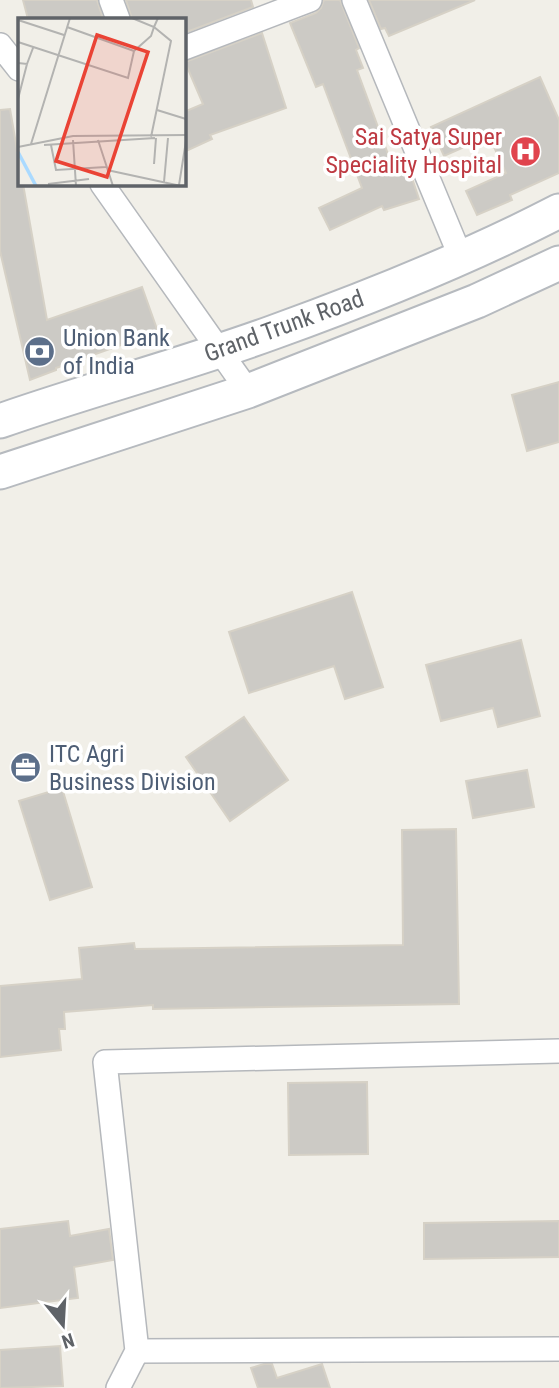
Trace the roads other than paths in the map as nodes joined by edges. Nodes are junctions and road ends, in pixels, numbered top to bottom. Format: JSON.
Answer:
{"nodes":[{"id":1,"x":111,"y":0,"type":"edge"},
{"id":2,"x":310,"y":0,"type":"edge"},
{"id":3,"x":354,"y":0,"type":"edge"},
{"id":4,"x":118,"y":18,"type":"edge"},
{"id":5,"x":0,"y":46,"type":"edge"},
{"id":6,"x":186,"y":47,"type":"edge"},
{"id":7,"x":18,"y":68,"type":"edge"},
{"id":8,"x":18,"y":69,"type":"edge"},
{"id":9,"x":0,"y":70,"type":"edge"},
{"id":10,"x":103,"y":186,"type":"edge"},
{"id":11,"x":559,"y":211,"type":"edge"},
{"id":12,"x":461,"y":258,"type":"junction"},
{"id":13,"x":559,"y":263,"type":"edge"},
{"id":14,"x":220,"y":350,"type":"junction"},
{"id":15,"x":248,"y":390,"type":"junction"},
{"id":16,"x":0,"y":421,"type":"edge"},
{"id":17,"x":0,"y":472,"type":"edge"},
{"id":18,"x":559,"y":1051,"type":"edge"},
{"id":19,"x":559,"y":1349,"type":"edge"},
{"id":20,"x":137,"y":1350,"type":"junction"},
{"id":21,"x":118,"y":1388,"type":"edge"}],
"edges":[{"from":1,"to":4,"type":"street"},
{"from":2,"to":6,"type":"street"},
{"from":3,"to":12,"type":"street"},
{"from":5,"to":7,"type":"street"},
{"from":8,"to":9,"type":"street"},
{"from":10,"to":14,"type":"street"},
{"from":11,"to":12,"type":"main road","name":"Grand Trunk Road"},
{"from":12,"to":14,"type":"main road","name":"Grand Trunk Road"},
{"from":13,"to":15,"type":"main road","name":"Grand Trunk Road"},
{"from":14,"to":15,"type":"street"},
{"from":14,"to":16,"type":"main road","name":"Grand Trunk Road"},
{"from":15,"to":17,"type":"main road","name":"Grand Trunk Road"},
{"from":18,"to":20,"type":"street"},
{"from":19,"to":20,"type":"street"},
{"from":20,"to":21,"type":"street"}]}
